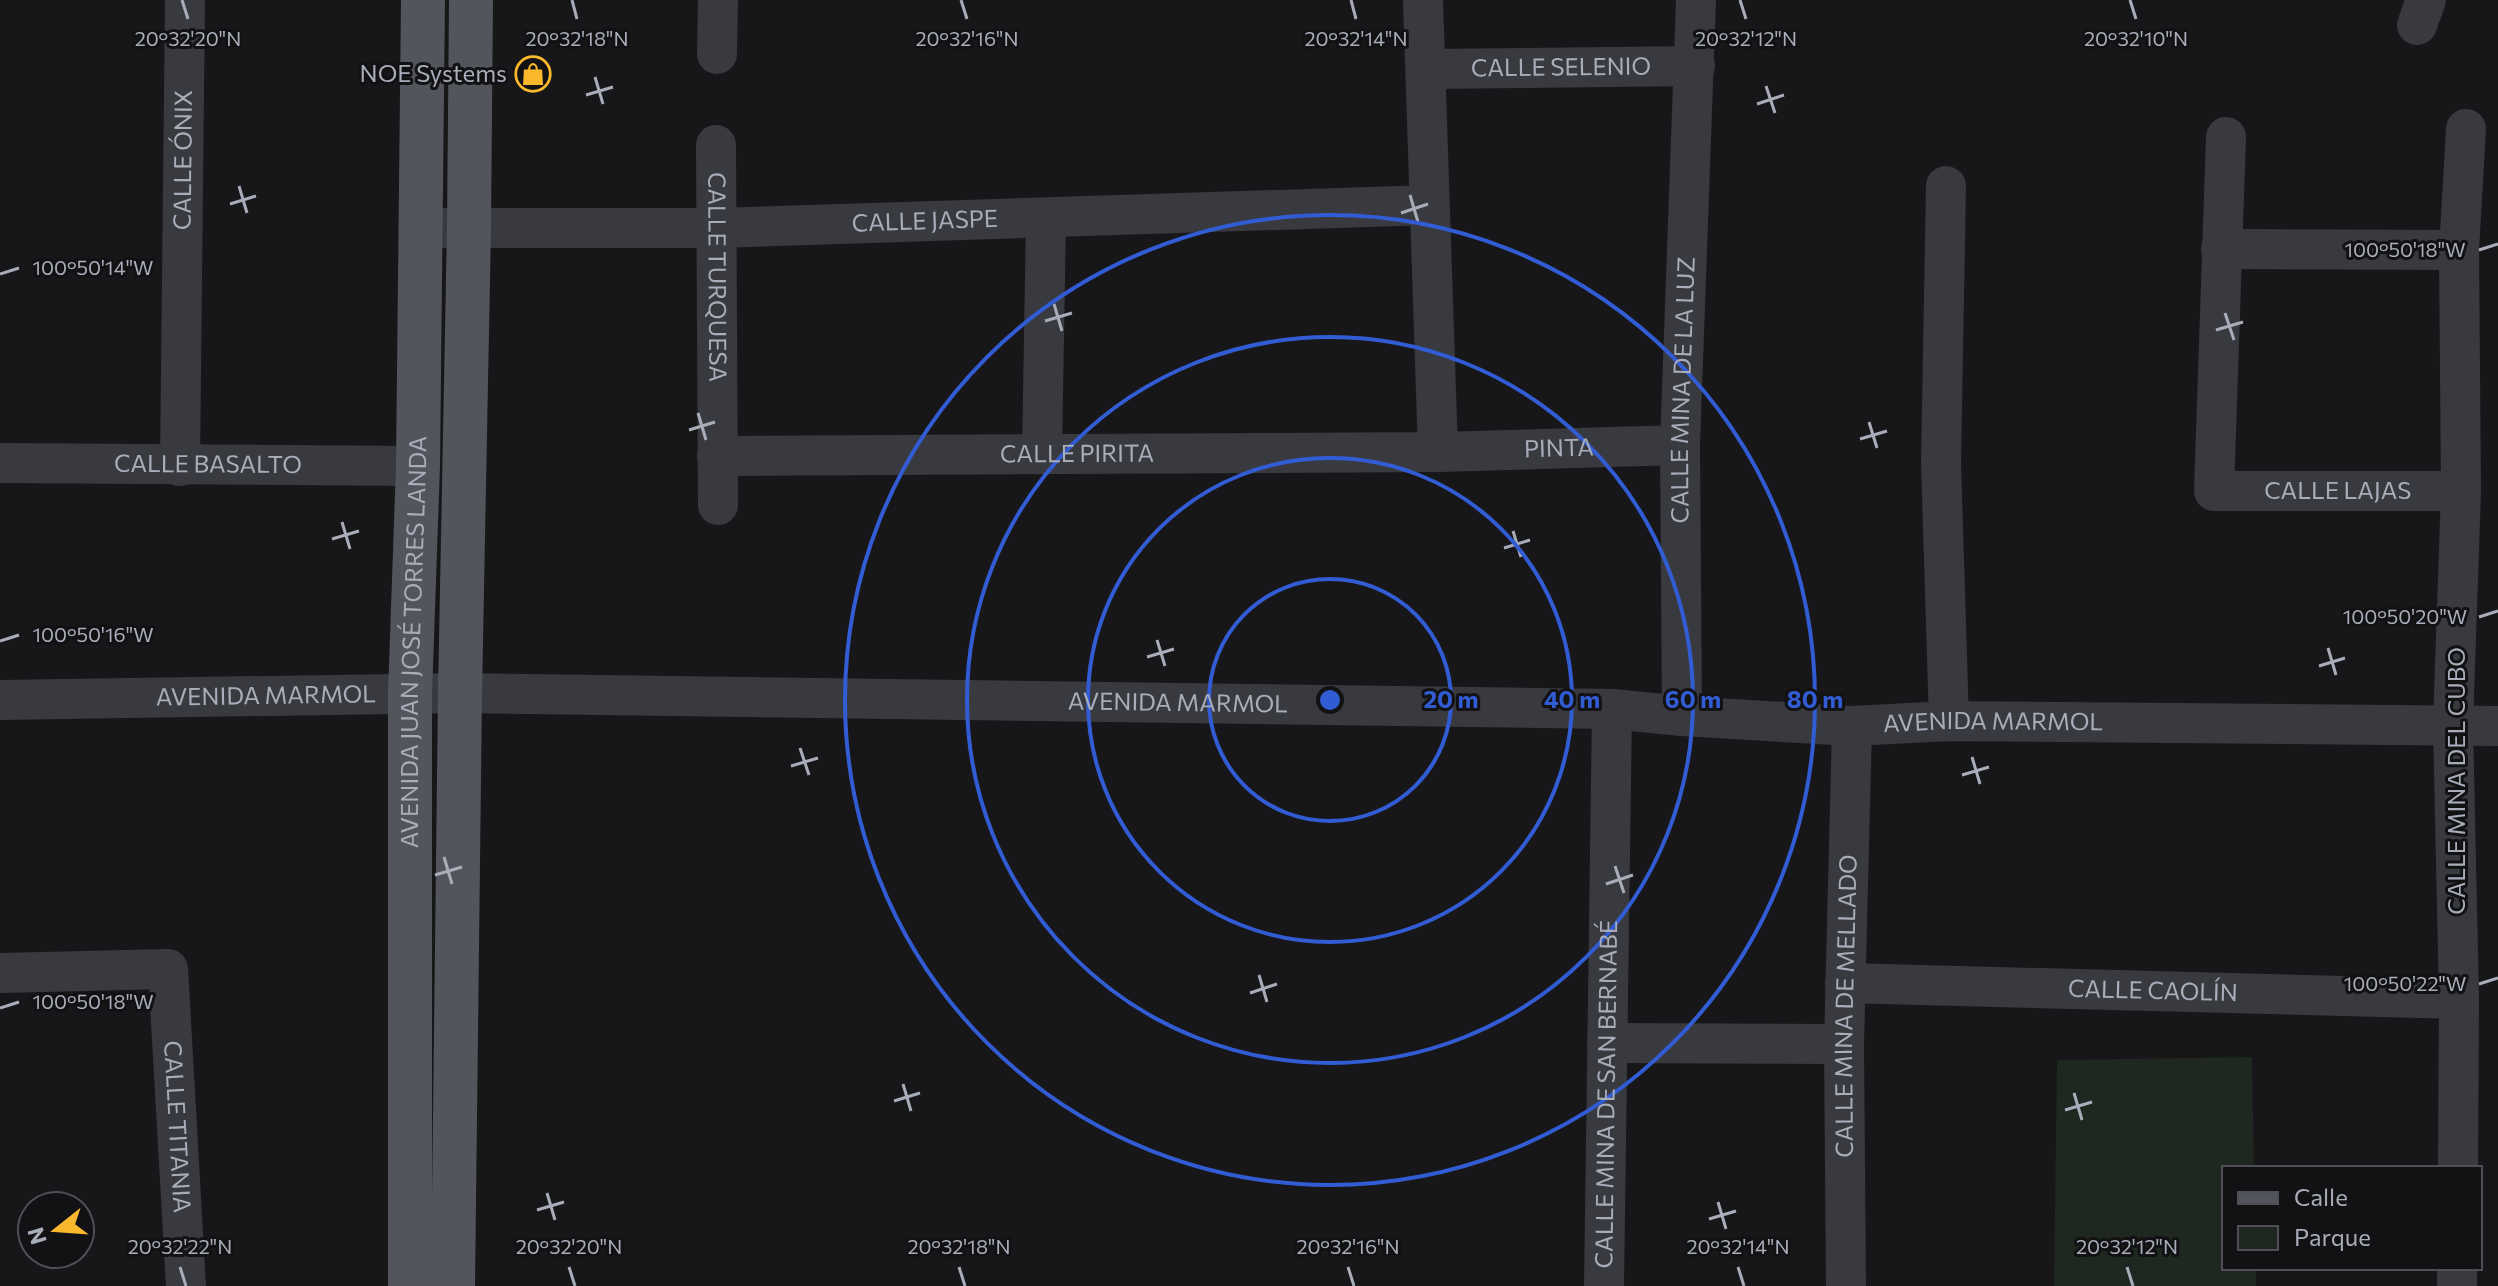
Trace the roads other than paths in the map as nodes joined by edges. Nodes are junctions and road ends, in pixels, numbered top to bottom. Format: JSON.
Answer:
{"nodes":[{"id":1,"x":185,"y":0,"type":"edge"},
{"id":2,"x":423,"y":0,"type":"edge"},
{"id":3,"x":471,"y":0,"type":"edge"},
{"id":4,"x":718,"y":0,"type":"edge"},
{"id":5,"x":1423,"y":0,"type":"edge"},
{"id":6,"x":1696,"y":0,"type":"edge"},
{"id":7,"x":717,"y":54,"type":"dead end"},
{"id":8,"x":1695,"y":66,"type":"junction"},
{"id":9,"x":1427,"y":69,"type":"junction"},
{"id":10,"x":2466,"y":129,"type":"dead end"},
{"id":11,"x":2226,"y":137,"type":"dead end"},
{"id":12,"x":716,"y":145,"type":"dead end"},
{"id":13,"x":1946,"y":186,"type":"dead end"},
{"id":14,"x":1429,"y":205,"type":"junction"},
{"id":15,"x":1046,"y":218,"type":"junction"},
{"id":16,"x":469,"y":227,"type":"junction"},
{"id":17,"x":421,"y":228,"type":"junction"},
{"id":18,"x":717,"y":228,"type":"junction"},
{"id":19,"x":2221,"y":249,"type":"junction"},
{"id":20,"x":2459,"y":250,"type":"junction"},
{"id":21,"x":1680,"y":445,"type":"junction"},
{"id":22,"x":1438,"y":452,"type":"junction"},
{"id":23,"x":1042,"y":454,"type":"junction"},
{"id":24,"x":717,"y":456,"type":"junction"},
{"id":25,"x":0,"y":463,"type":"edge"},
{"id":26,"x":180,"y":466,"type":"junction"},
{"id":27,"x":418,"y":466,"type":"junction"},
{"id":28,"x":2461,"y":491,"type":"junction"},
{"id":29,"x":718,"y":505,"type":"dead end"},
{"id":30,"x":460,"y":693,"type":"junction"},
{"id":31,"x":410,"y":694,"type":"junction"},
{"id":32,"x":0,"y":700,"type":"edge"},
{"id":33,"x":1612,"y":709,"type":"junction"},
{"id":34,"x":1682,"y":716,"type":"junction"},
{"id":35,"x":1949,"y":721,"type":"junction"},
{"id":36,"x":2453,"y":725,"type":"junction"},
{"id":37,"x":1852,"y":726,"type":"junction"},
{"id":38,"x":2498,"y":726,"type":"edge"},
{"id":39,"x":0,"y":973,"type":"edge"},
{"id":40,"x":1845,"y":983,"type":"junction"},
{"id":41,"x":2459,"y":999,"type":"junction"},
{"id":42,"x":1607,"y":1043,"type":"junction"},
{"id":43,"x":1844,"y":1044,"type":"junction"},
{"id":44,"x":2458,"y":1166,"type":"edge"},
{"id":45,"x":186,"y":1286,"type":"edge"},
{"id":46,"x":410,"y":1286,"type":"edge"},
{"id":47,"x":453,"y":1286,"type":"edge"},
{"id":48,"x":1604,"y":1286,"type":"edge"},
{"id":49,"x":1846,"y":1286,"type":"edge"}],
"edges":[{"from":1,"to":26,"type":"street","name":"CALLE ÓNIX"},
{"from":2,"to":17,"type":"main road","name":"AVENIDA JUAN JOSÉ TORRES LANDA"},
{"from":3,"to":16,"type":"main road","name":"AVENIDA JUAN JOSÉ TORRES LANDA"},
{"from":4,"to":7,"type":"street"},
{"from":5,"to":9,"type":"street"},
{"from":6,"to":8,"type":"street","name":"CALLE MINA DE LA LUZ"},
{"from":8,"to":9,"type":"street","name":"CALLE SELENIO"},
{"from":8,"to":21,"type":"street","name":"CALLE MINA DE LA LUZ"},
{"from":9,"to":14,"type":"street"},
{"from":10,"to":20,"type":"street","name":"CALLE MINA DEL CUBO"},
{"from":11,"to":19,"type":"street"},
{"from":12,"to":18,"type":"street","name":"CALLE TURQUESA"},
{"from":13,"to":35,"type":"street"},
{"from":14,"to":15,"type":"street","name":"CALLE JASPE"},
{"from":14,"to":22,"type":"street"},
{"from":15,"to":18,"type":"street","name":"CALLE JASPE"},
{"from":15,"to":23,"type":"street"},
{"from":16,"to":17,"type":"street","name":"CALLE JASPE"},
{"from":16,"to":18,"type":"street","name":"CALLE JASPE"},
{"from":16,"to":30,"type":"main road","name":"AVENIDA JUAN JOSÉ TORRES LANDA"},
{"from":17,"to":27,"type":"main road","name":"AVENIDA JUAN JOSÉ TORRES LANDA"},
{"from":18,"to":24,"type":"street","name":"CALLE TURQUESA"},
{"from":19,"to":20,"type":"street"},
{"from":19,"to":28,"type":"street","name":"CALLE LAJAS"},
{"from":20,"to":28,"type":"street","name":"CALLE MINA DEL CUBO"},
{"from":21,"to":22,"type":"street","name":"PINTA"},
{"from":21,"to":34,"type":"street","name":"CALLE MINA DE LA LUZ"},
{"from":22,"to":23,"type":"street","name":"CALLE PIRITA"},
{"from":23,"to":24,"type":"street","name":"CALLE PIRITA"},
{"from":24,"to":29,"type":"street","name":"CALLE TURQUESA"},
{"from":25,"to":26,"type":"street","name":"CALLE BASALTO"},
{"from":26,"to":27,"type":"street","name":"CALLE BASALTO"},
{"from":27,"to":31,"type":"main road","name":"AVENIDA JUAN JOSÉ TORRES LANDA"},
{"from":28,"to":36,"type":"street","name":"CALLE MINA DEL CUBO"},
{"from":30,"to":31,"type":"street","name":"AVENIDA MARMOL"},
{"from":30,"to":33,"type":"street","name":"AVENIDA MARMOL"},
{"from":30,"to":47,"type":"main road","name":"AVENIDA JUAN JOSÉ TORRES LANDA"},
{"from":31,"to":32,"type":"street","name":"AVENIDA MARMOL"},
{"from":31,"to":46,"type":"main road","name":"AVENIDA JUAN JOSÉ TORRES LANDA"},
{"from":33,"to":34,"type":"street","name":"AVENIDA MARMOL"},
{"from":33,"to":42,"type":"street","name":"CALLE MINA DE SAN BERNABÉ"},
{"from":34,"to":37,"type":"street","name":"AVENIDA MARMOL"},
{"from":35,"to":36,"type":"street","name":"AVENIDA MARMOL"},
{"from":35,"to":37,"type":"street","name":"AVENIDA MARMOL"},
{"from":36,"to":38,"type":"street","name":"AVENIDA MARMOL"},
{"from":36,"to":41,"type":"street","name":"CALLE MINA DEL CUBO"},
{"from":37,"to":40,"type":"street","name":"CALLE MINA DE MELLADO"},
{"from":39,"to":45,"type":"street","name":"CALLE TITANIA"},
{"from":40,"to":41,"type":"street","name":"CALLE CAOLÍN"},
{"from":40,"to":43,"type":"street","name":"CALLE MINA DE MELLADO"},
{"from":41,"to":44,"type":"street","name":"CALLE MINA DEL CUBO"},
{"from":42,"to":43,"type":"street"},
{"from":42,"to":48,"type":"street","name":"CALLE MINA DE SAN BERNABÉ"},
{"from":43,"to":49,"type":"street","name":"CALLE MINA DE MELLADO"}]}
